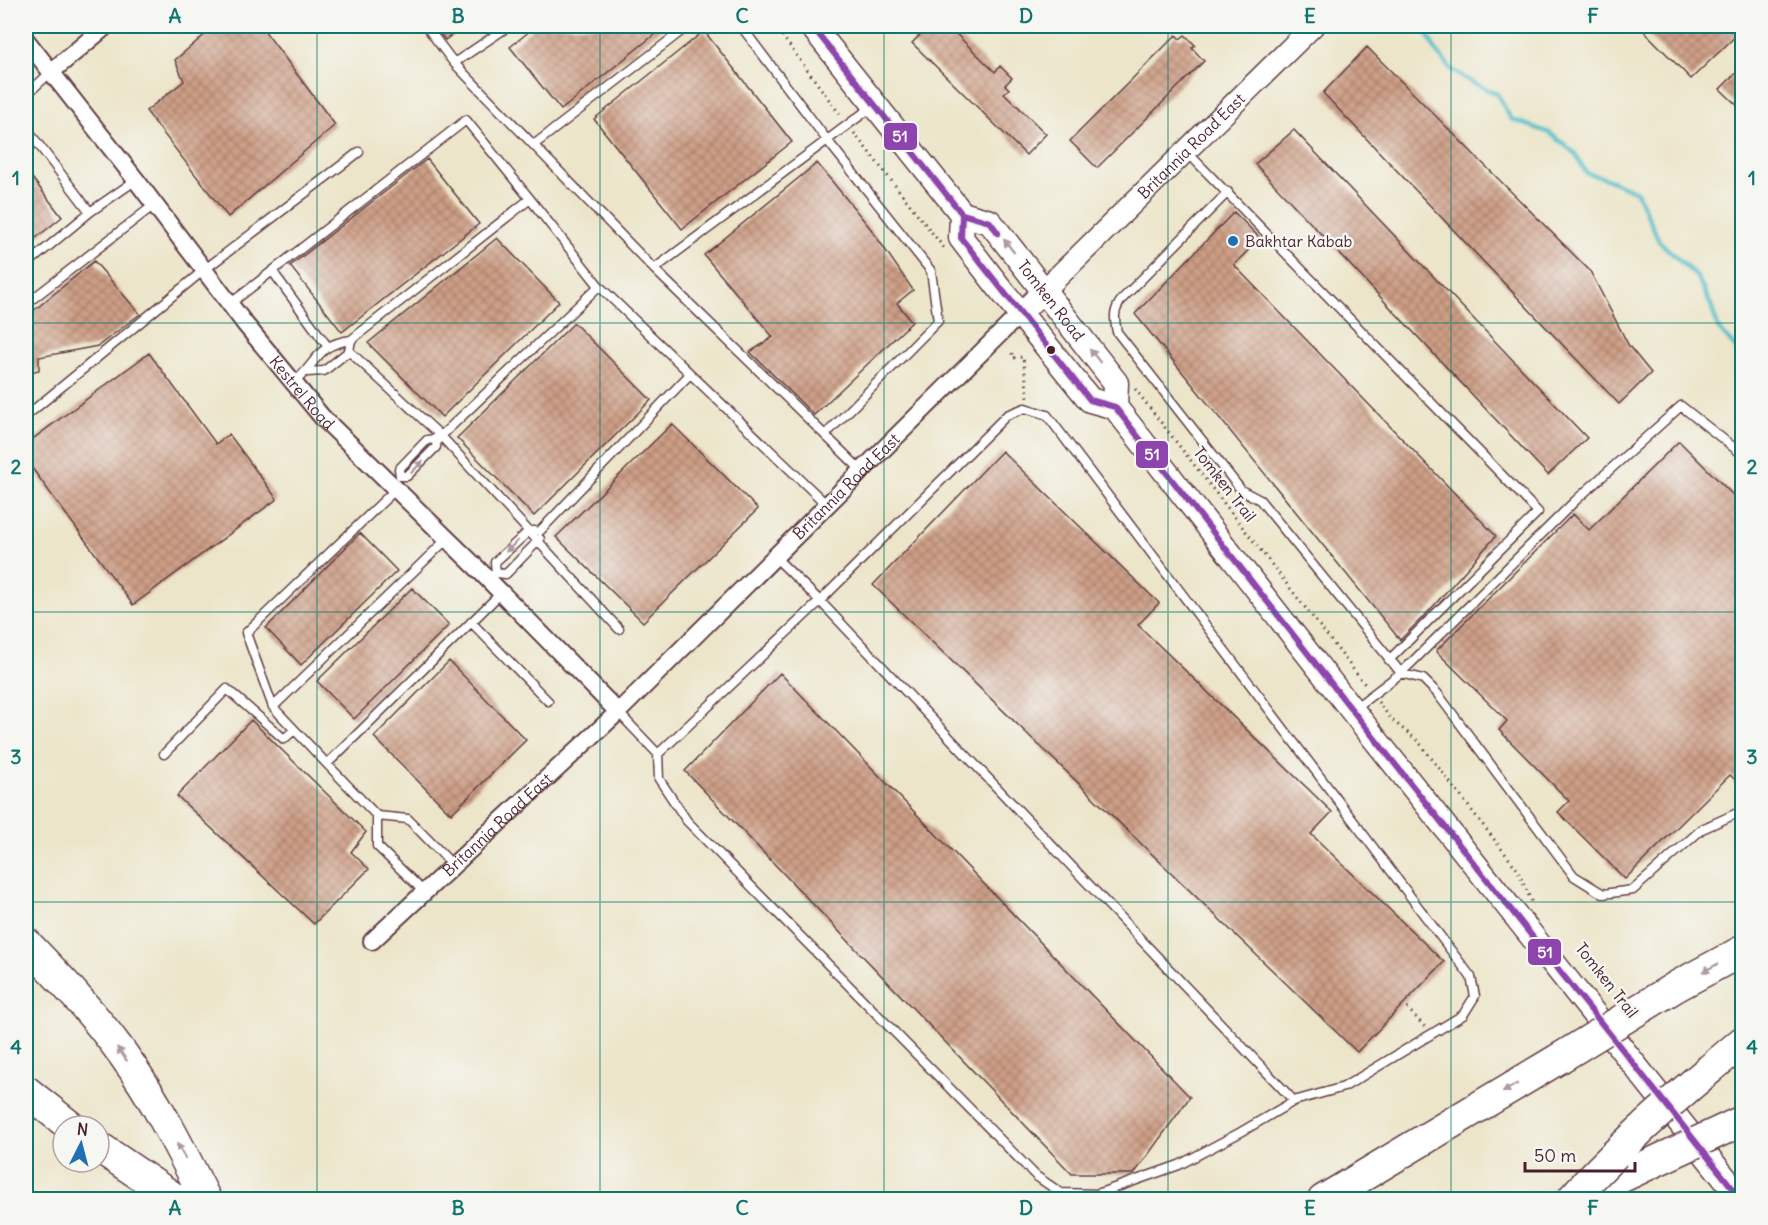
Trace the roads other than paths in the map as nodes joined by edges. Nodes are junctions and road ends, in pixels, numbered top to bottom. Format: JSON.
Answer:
{"nodes":[{"id":1,"x":106,"y":26,"type":"edge"},
{"id":2,"x":426,"y":26,"type":"edge"},
{"id":3,"x":509,"y":26,"type":"edge"},
{"id":4,"x":688,"y":26,"type":"edge"},
{"id":5,"x":741,"y":26,"type":"edge"},
{"id":6,"x":812,"y":26,"type":"edge"},
{"id":7,"x":1313,"y":26,"type":"edge"},
{"id":8,"x":26,"y":40,"type":"edge"},
{"id":9,"x":454,"y":63,"type":"junction"},
{"id":10,"x":51,"y":72,"type":"junction"},
{"id":11,"x":26,"y":95,"type":"edge"},
{"id":12,"x":875,"y":104,"type":"junction"},
{"id":13,"x":26,"y":128,"type":"edge"},
{"id":14,"x":827,"y":140,"type":"junction"},
{"id":15,"x":535,"y":144,"type":"junction"},
{"id":16,"x":1186,"y":151,"type":"junction"},
{"id":17,"x":358,"y":152,"type":"dead end"},
{"id":18,"x":136,"y":180,"type":"junction"},
{"id":19,"x":1228,"y":192,"type":"junction"},
{"id":20,"x":530,"y":200,"type":"junction"},
{"id":21,"x":154,"y":205,"type":"junction"},
{"id":22,"x":90,"y":212,"type":"junction"},
{"id":23,"x":962,"y":214,"type":"junction"},
{"id":24,"x":26,"y":265,"type":"edge"},
{"id":25,"x":654,"y":269,"type":"junction"},
{"id":26,"x":204,"y":270,"type":"junction"},
{"id":27,"x":273,"y":272,"type":"junction"},
{"id":28,"x":599,"y":286,"type":"junction"},
{"id":29,"x":1045,"y":292,"type":"junction"},
{"id":30,"x":26,"y":304,"type":"edge"},
{"id":31,"x":230,"y":304,"type":"junction"},
{"id":32,"x":1020,"y":314,"type":"junction"},
{"id":33,"x":351,"y":340,"type":"junction"},
{"id":34,"x":328,"y":347,"type":"junction"},
{"id":35,"x":349,"y":351,"type":"junction"},
{"id":36,"x":690,"y":374,"type":"junction"},
{"id":37,"x":300,"y":377,"type":"junction"},
{"id":38,"x":1115,"y":407,"type":"junction"},
{"id":39,"x":26,"y":416,"type":"edge"},
{"id":40,"x":825,"y":435,"type":"junction"},
{"id":41,"x":439,"y":437,"type":"junction"},
{"id":42,"x":1743,"y":454,"type":"edge"},
{"id":43,"x":862,"y":471,"type":"junction"},
{"id":44,"x":395,"y":483,"type":"junction"},
{"id":45,"x":827,"y":505,"type":"junction"},
{"id":46,"x":529,"y":531,"type":"junction"},
{"id":47,"x":540,"y":531,"type":"junction"},
{"id":48,"x":447,"y":539,"type":"junction"},
{"id":49,"x":538,"y":542,"type":"junction"},
{"id":50,"x":775,"y":556,"type":"junction"},
{"id":51,"x":492,"y":576,"type":"junction"},
{"id":52,"x":501,"y":593,"type":"junction"},
{"id":53,"x":820,"y":601,"type":"junction"},
{"id":54,"x":471,"y":622,"type":"junction"},
{"id":55,"x":619,"y":629,"type":"dead end"},
{"id":56,"x":1389,"y":660,"type":"junction"},
{"id":57,"x":1401,"y":673,"type":"junction"},
{"id":58,"x":548,"y":701,"type":"dead end"},
{"id":59,"x":273,"y":707,"type":"junction"},
{"id":60,"x":1352,"y":710,"type":"junction"},
{"id":61,"x":618,"y":712,"type":"junction"},
{"id":62,"x":294,"y":730,"type":"junction"},
{"id":63,"x":164,"y":754,"type":"dead end"},
{"id":64,"x":658,"y":754,"type":"junction"},
{"id":65,"x":327,"y":764,"type":"junction"},
{"id":66,"x":1743,"y":811,"type":"edge"},
{"id":67,"x":377,"y":816,"type":"junction"},
{"id":68,"x":453,"y":865,"type":"junction"},
{"id":69,"x":424,"y":892,"type":"junction"},
{"id":70,"x":372,"y":941,"type":"dead end"},
{"id":71,"x":26,"y":944,"type":"edge"},
{"id":72,"x":1743,"y":951,"type":"edge"},
{"id":73,"x":1743,"y":1042,"type":"edge"},
{"id":74,"x":26,"y":1091,"type":"edge"},
{"id":75,"x":1294,"y":1101,"type":"junction"},
{"id":76,"x":55,"y":1114,"type":"edge"},
{"id":77,"x":1743,"y":1121,"type":"edge"},
{"id":78,"x":111,"y":1155,"type":"edge"},
{"id":79,"x":177,"y":1200,"type":"edge"},
{"id":80,"x":206,"y":1200,"type":"edge"},
{"id":81,"x":1323,"y":1200,"type":"edge"},
{"id":82,"x":1573,"y":1200,"type":"edge"},
{"id":83,"x":1742,"y":1200,"type":"edge"}],
"edges":[{"from":1,"to":10,"type":"street"},
{"from":2,"to":9,"type":"lane"},
{"from":3,"to":9,"type":"lane"},
{"from":4,"to":15,"type":"lane"},
{"from":5,"to":14,"type":"lane"},
{"from":6,"to":12,"type":"main road"},
{"from":7,"to":16,"type":"street","name":"Britannia Road East"},
{"from":8,"to":10,"type":"street","name":"Kestrel Road"},
{"from":9,"to":15,"type":"lane"},
{"from":10,"to":11,"type":"lane"},
{"from":10,"to":18,"type":"street","name":"Kestrel Road"},
{"from":12,"to":14,"type":"lane"},
{"from":12,"to":23,"type":"main road"},
{"from":13,"to":22,"type":"lane"},
{"from":14,"to":25,"type":"lane"},
{"from":14,"to":40,"type":"lane"},
{"from":15,"to":25,"type":"lane"},
{"from":16,"to":19,"type":"lane"},
{"from":16,"to":29,"type":"street","name":"Britannia Road East"},
{"from":17,"to":26,"type":"lane"},
{"from":18,"to":21,"type":"street","name":"Kestrel Road"},
{"from":18,"to":22,"type":"lane"},
{"from":19,"to":56,"type":"lane"},
{"from":19,"to":56,"type":"lane"},
{"from":20,"to":27,"type":"lane"},
{"from":20,"to":28,"type":"lane"},
{"from":20,"to":33,"type":"lane"},
{"from":21,"to":26,"type":"street","name":"Kestrel Road"},
{"from":21,"to":30,"type":"lane"},
{"from":22,"to":24,"type":"lane"},
{"from":29,"to":23,"type":"main road","name":"Tomken Road","one_way":true},
{"from":23,"to":32,"type":"main road","name":"Tomken Road"},
{"from":25,"to":40,"type":"lane"},
{"from":26,"to":31,"type":"street","name":"Kestrel Road"},
{"from":26,"to":39,"type":"lane"},
{"from":27,"to":31,"type":"lane"},
{"from":27,"to":34,"type":"lane"},
{"from":28,"to":36,"type":"lane"},
{"from":28,"to":41,"type":"lane"},
{"from":29,"to":32,"type":"street","name":"Britannia Road East"},
{"from":38,"to":29,"type":"main road","name":"Tomken Road","one_way":true},
{"from":31,"to":37,"type":"street","name":"Kestrel Road"},
{"from":32,"to":38,"type":"main road","name":"Tomken Road"},
{"from":32,"to":43,"type":"street","name":"Britannia Road East"},
{"from":33,"to":34,"type":"lane"},
{"from":33,"to":35,"type":"lane"},
{"from":34,"to":37,"type":"lane"},
{"from":35,"to":37,"type":"lane"},
{"from":35,"to":41,"type":"lane"},
{"from":36,"to":45,"type":"lane"},
{"from":36,"to":47,"type":"lane"},
{"from":37,"to":44,"type":"street","name":"Kestrel Road"},
{"from":38,"to":60,"type":"main road"},
{"from":40,"to":43,"type":"lane"},
{"from":41,"to":44,"type":"lane"},
{"from":41,"to":46,"type":"lane"},
{"from":42,"to":57,"type":"lane"},
{"from":43,"to":45,"type":"street","name":"Britannia Road East"},
{"from":44,"to":48,"type":"street","name":"Kestrel Road"},
{"from":44,"to":59,"type":"lane"},
{"from":45,"to":50,"type":"street","name":"Britannia Road East"},
{"from":46,"to":47,"type":"lane"},
{"from":46,"to":49,"type":"lane"},
{"from":46,"to":51,"type":"lane","one_way":true},
{"from":47,"to":49,"type":"lane"},
{"from":48,"to":51,"type":"street","name":"Kestrel Road"},
{"from":48,"to":59,"type":"lane"},
{"from":49,"to":51,"type":"lane"},
{"from":49,"to":55,"type":"lane"},
{"from":50,"to":53,"type":"lane"},
{"from":50,"to":61,"type":"street","name":"Britannia Road East"},
{"from":51,"to":52,"type":"street","name":"Kestrel Road"},
{"from":52,"to":54,"type":"lane"},
{"from":52,"to":61,"type":"street","name":"Kestrel Road"},
{"from":53,"to":64,"type":"lane"},
{"from":53,"to":75,"type":"lane"},
{"from":53,"to":75,"type":"lane"},
{"from":54,"to":58,"type":"lane"},
{"from":54,"to":65,"type":"lane"},
{"from":56,"to":57,"type":"lane"},
{"from":57,"to":60,"type":"lane"},
{"from":57,"to":66,"type":"lane"},
{"from":59,"to":62,"type":"lane"},
{"from":60,"to":83,"type":"main road"},
{"from":61,"to":64,"type":"lane"},
{"from":61,"to":68,"type":"street","name":"Britannia Road East"},
{"from":62,"to":63,"type":"lane"},
{"from":62,"to":65,"type":"lane"},
{"from":64,"to":75,"type":"lane"},
{"from":65,"to":67,"type":"lane"},
{"from":67,"to":68,"type":"lane"},
{"from":67,"to":69,"type":"lane"},
{"from":68,"to":69,"type":"street","name":"Britannia Road East"},
{"from":69,"to":70,"type":"street","name":"Britannia Road East"},
{"from":80,"to":71,"type":"highway","one_way":true},
{"from":72,"to":81,"type":"highway","one_way":true,"bridge":true},
{"from":73,"to":82,"type":"highway","bridge":true},
{"from":74,"to":76,"type":"highway"},
{"from":77,"to":82,"type":"highway","bridge":true},
{"from":78,"to":79,"type":"highway"}]}
